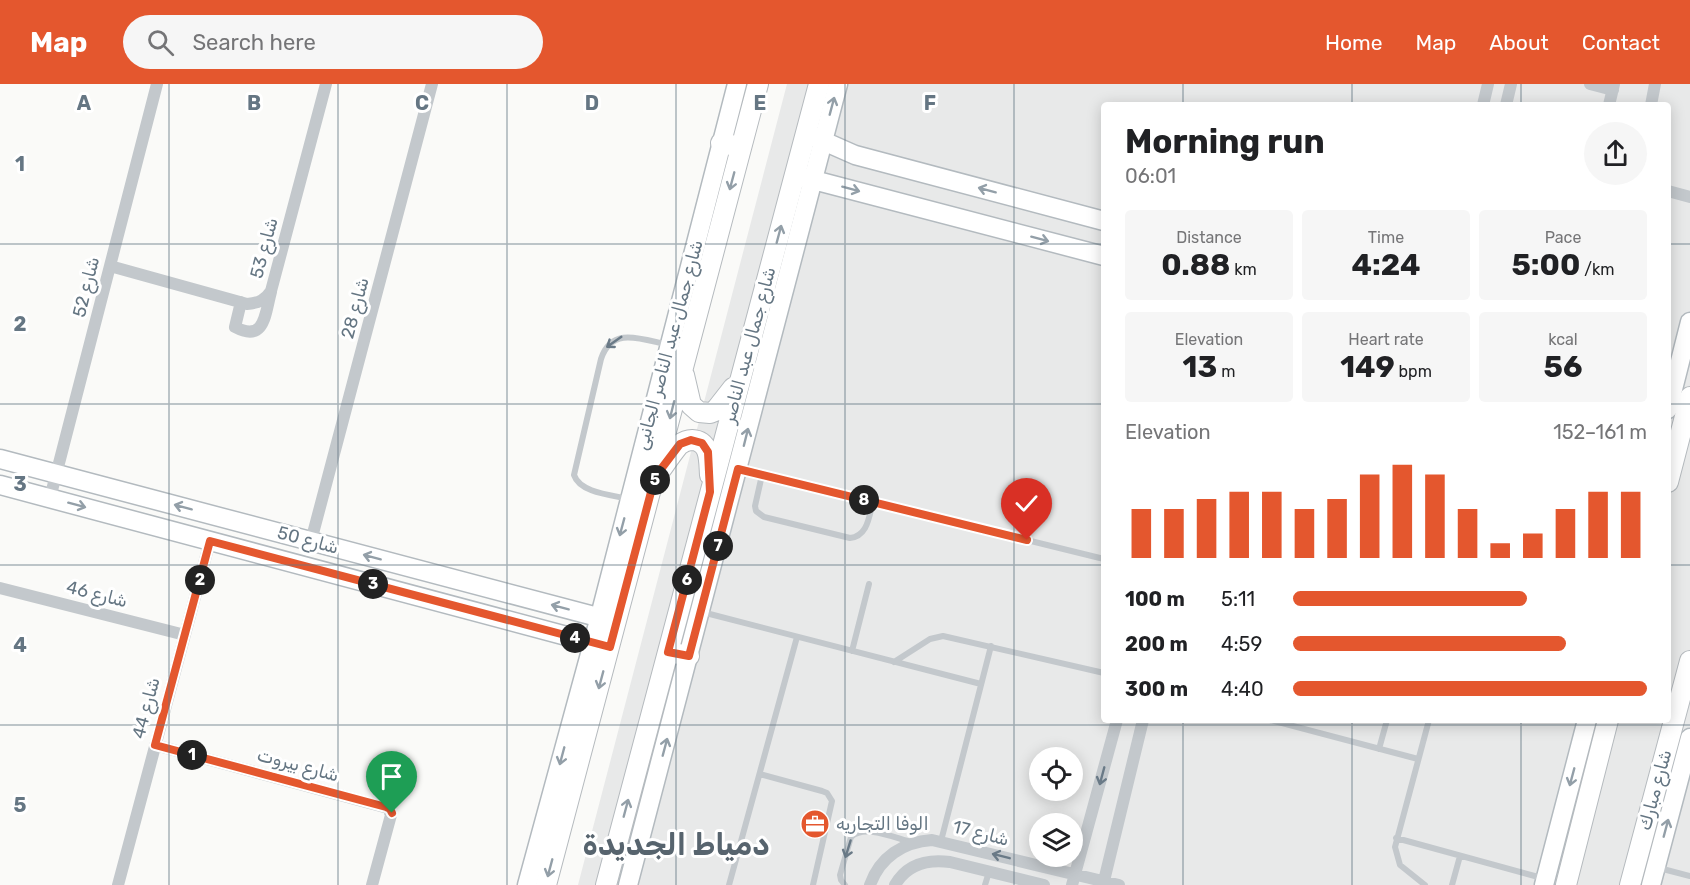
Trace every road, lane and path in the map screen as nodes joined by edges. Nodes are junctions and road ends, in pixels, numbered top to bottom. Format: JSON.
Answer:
{"nodes":[{"id":1,"x":157,"y":84,"type":"edge"},
{"id":2,"x":326,"y":84,"type":"edge"},
{"id":3,"x":432,"y":84,"type":"edge"},
{"id":4,"x":737,"y":84,"type":"edge"},
{"id":5,"x":758,"y":84,"type":"edge"},
{"id":6,"x":819,"y":84,"type":"edge"},
{"id":7,"x":838,"y":84,"type":"edge"},
{"id":8,"x":1488,"y":84,"type":"edge"},
{"id":9,"x":1511,"y":84,"type":"edge"},
{"id":10,"x":1590,"y":84,"type":"edge"},
{"id":11,"x":1655,"y":84,"type":"edge"},
{"id":12,"x":1614,"y":87,"type":"edge"},
{"id":13,"x":1484,"y":102,"type":"edge"},
{"id":14,"x":1507,"y":102,"type":"edge"},
{"id":15,"x":1610,"y":102,"type":"edge"},
{"id":16,"x":1652,"y":102,"type":"edge"},
{"id":17,"x":814,"y":137,"type":"junction"},
{"id":18,"x":722,"y":143,"type":"junction"},
{"id":19,"x":741,"y":147,"type":"junction"},
{"id":20,"x":803,"y":177,"type":"junction"},
{"id":21,"x":1671,"y":193,"type":"edge"},
{"id":22,"x":1690,"y":198,"type":"edge"},
{"id":23,"x":1101,"y":220,"type":"edge"},
{"id":24,"x":1101,"y":255,"type":"edge"},
{"id":25,"x":110,"y":266,"type":"junction"},
{"id":26,"x":271,"y":291,"type":"junction"},
{"id":27,"x":241,"y":302,"type":"junction"},
{"id":28,"x":1690,"y":322,"type":"edge"},
{"id":29,"x":670,"y":345,"type":"junction"},
{"id":30,"x":682,"y":369,"type":"junction"},
{"id":31,"x":742,"y":373,"type":"junction"},
{"id":32,"x":1676,"y":374,"type":"edge"},
{"id":33,"x":1675,"y":402,"type":"edge"},
{"id":34,"x":1671,"y":448,"type":"edge"},
{"id":35,"x":0,"y":459,"type":"edge"},
{"id":36,"x":738,"y":469,"type":"junction"},
{"id":37,"x":57,"y":474,"type":"junction"},
{"id":38,"x":762,"y":475,"type":"junction"},
{"id":39,"x":655,"y":477,"type":"junction"},
{"id":40,"x":0,"y":485,"type":"edge"},
{"id":41,"x":710,"y":492,"type":"junction"},
{"id":42,"x":50,"y":498,"type":"junction"},
{"id":43,"x":629,"y":499,"type":"junction"},
{"id":44,"x":873,"y":502,"type":"junction"},
{"id":45,"x":210,"y":541,"type":"junction"},
{"id":46,"x":311,"y":541,"type":"junction"},
{"id":47,"x":1101,"y":558,"type":"edge"},
{"id":48,"x":869,"y":584,"type":"dead end"},
{"id":49,"x":0,"y":588,"type":"edge"},
{"id":50,"x":701,"y":612,"type":"junction"},
{"id":51,"x":608,"y":619,"type":"junction"},
{"id":52,"x":185,"y":635,"type":"junction"},
{"id":53,"x":797,"y":637,"type":"junction"},
{"id":54,"x":601,"y":645,"type":"junction"},
{"id":55,"x":991,"y":646,"type":"junction"},
{"id":56,"x":852,"y":651,"type":"junction"},
{"id":57,"x":668,"y":652,"type":"junction"},
{"id":58,"x":689,"y":656,"type":"junction"},
{"id":59,"x":1690,"y":660,"type":"edge"},
{"id":60,"x":894,"y":662,"type":"junction"},
{"id":61,"x":1101,"y":672,"type":"edge"},
{"id":62,"x":981,"y":684,"type":"junction"},
{"id":63,"x":1116,"y":723,"type":"edge"},
{"id":64,"x":1142,"y":723,"type":"edge"},
{"id":65,"x":1281,"y":723,"type":"edge"},
{"id":66,"x":1386,"y":723,"type":"edge"},
{"id":67,"x":1428,"y":723,"type":"edge"},
{"id":68,"x":1586,"y":723,"type":"edge"},
{"id":69,"x":1607,"y":723,"type":"edge"},
{"id":70,"x":1690,"y":738,"type":"edge"},
{"id":71,"x":155,"y":745,"type":"junction"},
{"id":72,"x":1379,"y":749,"type":"junction"},
{"id":73,"x":1418,"y":759,"type":"junction"},
{"id":74,"x":760,"y":774,"type":"junction"},
{"id":75,"x":1396,"y":838,"type":"junction"},
{"id":76,"x":941,"y":841,"type":"junction"},
{"id":77,"x":915,"y":842,"type":"junction"},
{"id":78,"x":1460,"y":856,"type":"junction"},
{"id":79,"x":1637,"y":859,"type":"junction"},
{"id":80,"x":1656,"y":867,"type":"junction"},
{"id":81,"x":989,"y":871,"type":"junction"},
{"id":82,"x":1690,"y":876,"type":"edge"},
{"id":83,"x":1073,"y":880,"type":"edge"},
{"id":84,"x":1568,"y":881,"type":"edge"},
{"id":85,"x":1545,"y":882,"type":"edge"},
{"id":86,"x":1104,"y":883,"type":"edge"},
{"id":87,"x":118,"y":885,"type":"edge"},
{"id":88,"x":372,"y":885,"type":"edge"},
{"id":89,"x":527,"y":885,"type":"edge"},
{"id":90,"x":546,"y":885,"type":"edge"},
{"id":91,"x":606,"y":885,"type":"edge"},
{"id":92,"x":628,"y":885,"type":"edge"},
{"id":93,"x":729,"y":885,"type":"edge"},
{"id":94,"x":813,"y":885,"type":"edge"},
{"id":95,"x":845,"y":885,"type":"edge"},
{"id":96,"x":870,"y":885,"type":"edge"},
{"id":97,"x":895,"y":885,"type":"edge"},
{"id":98,"x":985,"y":885,"type":"edge"},
{"id":99,"x":1044,"y":885,"type":"edge"},
{"id":100,"x":1119,"y":885,"type":"edge"},
{"id":101,"x":1425,"y":885,"type":"edge"},
{"id":102,"x":1452,"y":885,"type":"edge"},
{"id":103,"x":1624,"y":885,"type":"edge"},
{"id":104,"x":1630,"y":885,"type":"edge"},
{"id":105,"x":1651,"y":885,"type":"edge"}],
"edges":[{"from":1,"to":25,"type":"street","name":"شارع 52"},
{"from":2,"to":26,"type":"street","name":"شارع 53"},
{"from":3,"to":46,"type":"street","name":"شارع 28"},
{"from":4,"to":18,"type":"main road","name":"شارع جمال عبد الناصر الجانبى"},
{"from":5,"to":19,"type":"main road"},
{"from":6,"to":17,"type":"main road","name":"شارع جمال عبد الناصر"},
{"from":17,"to":7,"type":"main road","one_way":true},
{"from":8,"to":13,"type":"street"},
{"from":9,"to":14,"type":"street"},
{"from":10,"to":12,"type":"street"},
{"from":11,"to":16,"type":"street"},
{"from":12,"to":15,"type":"street"},
{"from":17,"to":20,"type":"main road","name":"شارع جمال عبد الناصر"},
{"from":23,"to":17,"type":"main road","one_way":true},
{"from":18,"to":19,"type":"main road"},
{"from":18,"to":29,"type":"main road","name":"شارع جمال عبد الناصر الجانبى"},
{"from":19,"to":30,"type":"main road","one_way":true},
{"from":20,"to":24,"type":"main road","one_way":true},
{"from":31,"to":20,"type":"main road","name":"شارع جمال عبد الناصر","one_way":true},
{"from":36,"to":20,"type":"main road","one_way":true},
{"from":21,"to":22,"type":"street"},
{"from":25,"to":27,"type":"street"},
{"from":25,"to":37,"type":"street","name":"شارع 52"},
{"from":26,"to":27,"type":"street","name":"شارع 53"},
{"from":26,"to":27,"type":"street"},
{"from":28,"to":32,"type":"main road"},
{"from":29,"to":43,"type":"main road","name":"شارع جمال عبد الناصر الجانبى"},
{"from":29,"to":43,"type":"lane","one_way":true},
{"from":30,"to":31,"type":"main road"},
{"from":30,"to":39,"type":"main road","one_way":true},
{"from":31,"to":41,"type":"main road","name":"شارع جمال عبد الناصر"},
{"from":32,"to":33,"type":"main road"},
{"from":33,"to":34,"type":"main road"},
{"from":35,"to":37,"type":"main road","name":"شارع 50"},
{"from":36,"to":38,"type":"lane"},
{"from":36,"to":50,"type":"main road"},
{"from":37,"to":42,"type":"street","name":"شارع 52"},
{"from":46,"to":37,"type":"main road","name":"شارع 50","one_way":true},
{"from":38,"to":44,"type":"lane"},
{"from":38,"to":44,"type":"lane"},
{"from":39,"to":41,"type":"main road"},
{"from":39,"to":51,"type":"main road"},
{"from":40,"to":42,"type":"main road","name":"شارع 50"},
{"from":41,"to":57,"type":"main road","name":"شارع جمال عبد الناصر"},
{"from":42,"to":45,"type":"main road","name":"شارع 50","one_way":true},
{"from":43,"to":51,"type":"main road","name":"شارع جمال عبد الناصر الجانبى","one_way":true},
{"from":44,"to":47,"type":"lane"},
{"from":45,"to":52,"type":"street","name":"شارع 44"},
{"from":45,"to":54,"type":"main road","name":"شارع 50"},
{"from":51,"to":46,"type":"main road","name":"شارع 50","one_way":true},
{"from":48,"to":56,"type":"lane"},
{"from":49,"to":52,"type":"street","name":"شارع 46"},
{"from":50,"to":53,"type":"lane"},
{"from":50,"to":58,"type":"main road"},
{"from":51,"to":54,"type":"main road"},
{"from":52,"to":71,"type":"street","name":"شارع 44"},
{"from":53,"to":56,"type":"lane"},
{"from":53,"to":74,"type":"lane"},
{"from":54,"to":89,"type":"main road","one_way":true},
{"from":54,"to":90,"type":"main road","one_way":true},
{"from":55,"to":60,"type":"lane"},
{"from":55,"to":61,"type":"lane"},
{"from":55,"to":62,"type":"lane"},
{"from":56,"to":60,"type":"lane"},
{"from":57,"to":58,"type":"main road"},
{"from":91,"to":57,"type":"main road","name":"شارع جمال عبد الناصر","one_way":true},
{"from":92,"to":58,"type":"main road","one_way":true},
{"from":59,"to":79,"type":"main road","name":"شارع مبارك"},
{"from":60,"to":62,"type":"lane"},
{"from":62,"to":76,"type":"lane"},
{"from":63,"to":83,"type":"street","one_way":true},
{"from":64,"to":86,"type":"street"},
{"from":65,"to":72,"type":"lane"},
{"from":66,"to":72,"type":"lane"},
{"from":67,"to":73,"type":"lane"},
{"from":68,"to":85,"type":"main road","one_way":true},
{"from":69,"to":84,"type":"main road"},
{"from":80,"to":70,"type":"main road","one_way":true},
{"from":71,"to":87,"type":"street","name":"شارع 44"},
{"from":71,"to":88,"type":"street","name":"شارع بيروت"},
{"from":72,"to":73,"type":"lane"},
{"from":73,"to":75,"type":"lane"},
{"from":74,"to":93,"type":"lane"},
{"from":74,"to":94,"type":"lane"},
{"from":75,"to":78,"type":"lane"},
{"from":75,"to":101,"type":"lane"},
{"from":76,"to":77,"type":"street","name":"شارع 17"},
{"from":83,"to":76,"type":"street","name":"شارع 17","one_way":true},
{"from":77,"to":95,"type":"lane","one_way":true},
{"from":77,"to":96,"type":"street"},
{"from":78,"to":85,"type":"lane"},
{"from":78,"to":102,"type":"lane"},
{"from":79,"to":103,"type":"main road"},
{"from":79,"to":104,"type":"main road","name":"شارع مبارك"},
{"from":80,"to":82,"type":"lane"},
{"from":80,"to":105,"type":"main road"},
{"from":81,"to":97,"type":"street","name":"شارع 17"},
{"from":81,"to":98,"type":"lane"},
{"from":81,"to":99,"type":"street","name":"شارع 17"},
{"from":83,"to":86,"type":"street","name":"شارع 17"},
{"from":86,"to":100,"type":"street","name":"شارع 17"}]}
